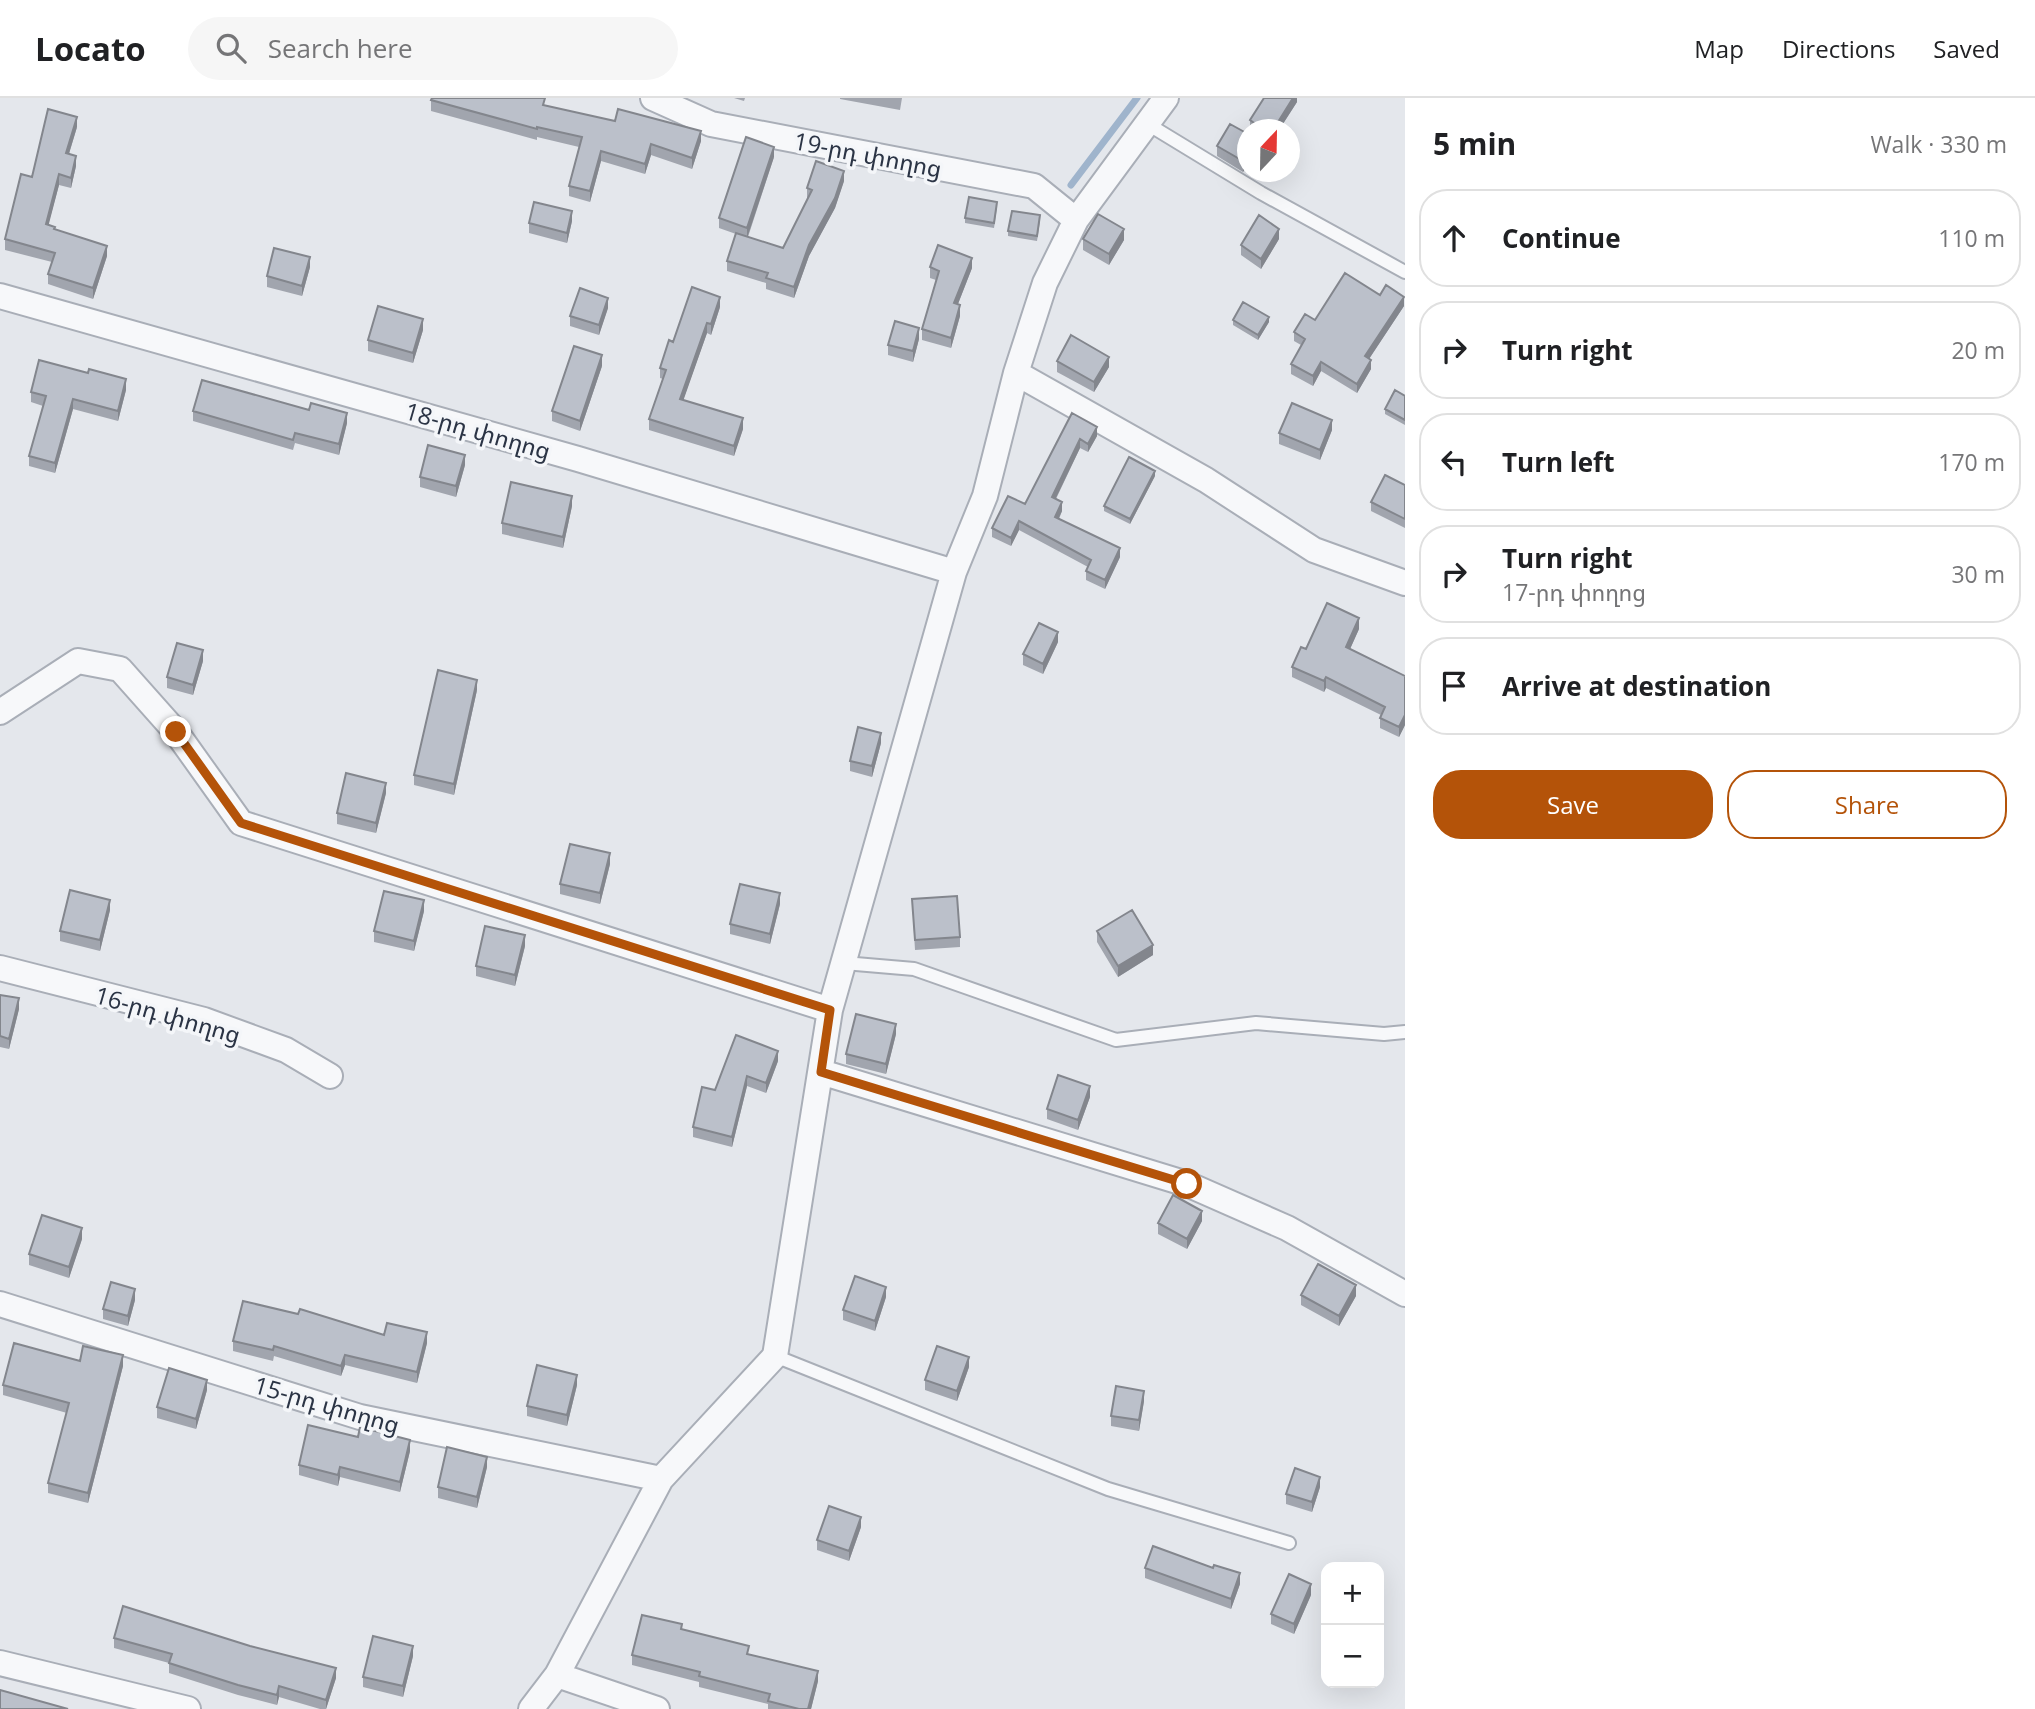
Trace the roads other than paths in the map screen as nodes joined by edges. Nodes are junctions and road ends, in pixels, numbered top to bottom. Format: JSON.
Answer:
{"nodes":[{"id":1,"x":653,"y":98,"type":"edge"},
{"id":2,"x":1166,"y":98,"type":"edge"},
{"id":3,"x":1146,"y":123,"type":"junction"},
{"id":4,"x":1076,"y":220,"type":"junction"},
{"id":5,"x":1405,"y":272,"type":"edge"},
{"id":6,"x":0,"y":296,"type":"edge"},
{"id":7,"x":1016,"y":373,"type":"junction"},
{"id":8,"x":954,"y":572,"type":"junction"},
{"id":9,"x":1405,"y":583,"type":"edge"},
{"id":10,"x":0,"y":712,"type":"edge"},
{"id":11,"x":844,"y":963,"type":"junction"},
{"id":12,"x":0,"y":968,"type":"edge"},
{"id":13,"x":830,"y":1010,"type":"junction"},
{"id":14,"x":1405,"y":1032,"type":"edge"},
{"id":15,"x":821,"y":1072,"type":"junction"},
{"id":16,"x":330,"y":1076,"type":"dead end"},
{"id":17,"x":1405,"y":1294,"type":"edge"},
{"id":18,"x":0,"y":1304,"type":"edge"},
{"id":19,"x":775,"y":1356,"type":"junction"},
{"id":20,"x":661,"y":1479,"type":"junction"},
{"id":21,"x":1289,"y":1543,"type":"dead end"},
{"id":22,"x":0,"y":1663,"type":"edge"},
{"id":23,"x":557,"y":1675,"type":"junction"},
{"id":24,"x":188,"y":1709,"type":"edge"},
{"id":25,"x":531,"y":1709,"type":"edge"},
{"id":26,"x":657,"y":1709,"type":"edge"}],
"edges":[{"from":1,"to":4,"type":"street","name":"19-րդ փողոց"},
{"from":2,"to":3,"type":"street"},
{"from":3,"to":4,"type":"street"},
{"from":3,"to":5,"type":"lane"},
{"from":4,"to":7,"type":"street"},
{"from":6,"to":8,"type":"street","name":"18-րդ փողոց"},
{"from":7,"to":8,"type":"street"},
{"from":7,"to":9,"type":"street"},
{"from":8,"to":11,"type":"street"},
{"from":10,"to":13,"type":"street"},
{"from":11,"to":13,"type":"street"},
{"from":11,"to":14,"type":"lane"},
{"from":12,"to":16,"type":"street","name":"16-րդ փողոց"},
{"from":13,"to":15,"type":"street"},
{"from":15,"to":17,"type":"street"},
{"from":15,"to":19,"type":"street"},
{"from":18,"to":20,"type":"street","name":"15-րդ փողոց"},
{"from":19,"to":20,"type":"street"},
{"from":19,"to":21,"type":"lane"},
{"from":20,"to":23,"type":"street"},
{"from":22,"to":24,"type":"street"},
{"from":23,"to":25,"type":"street"},
{"from":23,"to":26,"type":"street"}]}
